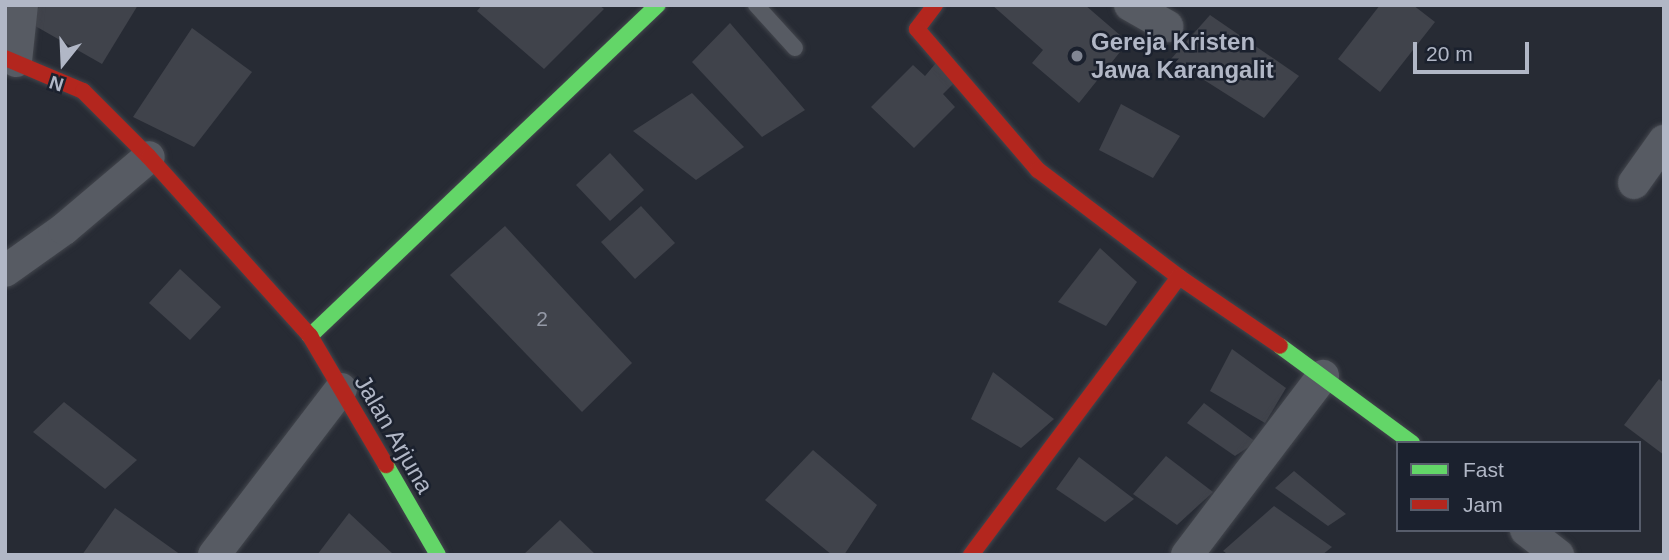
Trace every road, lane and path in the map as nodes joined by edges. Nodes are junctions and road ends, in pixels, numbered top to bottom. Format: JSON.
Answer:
{"nodes":[{"id":1,"x":22,"y":5,"type":"edge"},
{"id":2,"x":657,"y":5,"type":"edge"},
{"id":3,"x":756,"y":5,"type":"edge"},
{"id":4,"x":935,"y":5,"type":"edge"},
{"id":5,"x":1130,"y":5,"type":"edge"},
{"id":6,"x":1167,"y":26,"type":"dead end"},
{"id":7,"x":795,"y":48,"type":"dead end"},
{"id":8,"x":10,"y":59,"type":"edge"},
{"id":9,"x":1664,"y":141,"type":"edge"},
{"id":10,"x":149,"y":157,"type":"junction"},
{"id":11,"x":1634,"y":183,"type":"dead end"},
{"id":12,"x":5,"y":271,"type":"edge"},
{"id":13,"x":1178,"y":277,"type":"junction"},
{"id":14,"x":310,"y":336,"type":"junction"},
{"id":15,"x":1323,"y":376,"type":"junction"},
{"id":16,"x":341,"y":389,"type":"junction"},
{"id":17,"x":1409,"y":441,"type":"edge"},
{"id":18,"x":1529,"y":532,"type":"edge"},
{"id":19,"x":214,"y":555,"type":"edge"},
{"id":20,"x":438,"y":555,"type":"edge"},
{"id":21,"x":971,"y":555,"type":"edge"},
{"id":22,"x":1187,"y":555,"type":"edge"},
{"id":23,"x":1558,"y":555,"type":"edge"}],
"edges":[{"from":1,"to":8,"type":"street"},
{"from":2,"to":14,"type":"street"},
{"from":3,"to":7,"type":"lane"},
{"from":4,"to":13,"type":"street"},
{"from":5,"to":6,"type":"street"},
{"from":8,"to":10,"type":"street","name":"Jalan Arjuna"},
{"from":9,"to":11,"type":"street"},
{"from":10,"to":12,"type":"street"},
{"from":10,"to":14,"type":"street","name":"Jalan Arjuna"},
{"from":13,"to":15,"type":"street"},
{"from":13,"to":21,"type":"street"},
{"from":14,"to":16,"type":"street","name":"Jalan Arjuna"},
{"from":15,"to":17,"type":"street"},
{"from":15,"to":22,"type":"street"},
{"from":16,"to":19,"type":"street"},
{"from":16,"to":20,"type":"street","name":"Jalan Arjuna"},
{"from":18,"to":23,"type":"street"}]}
